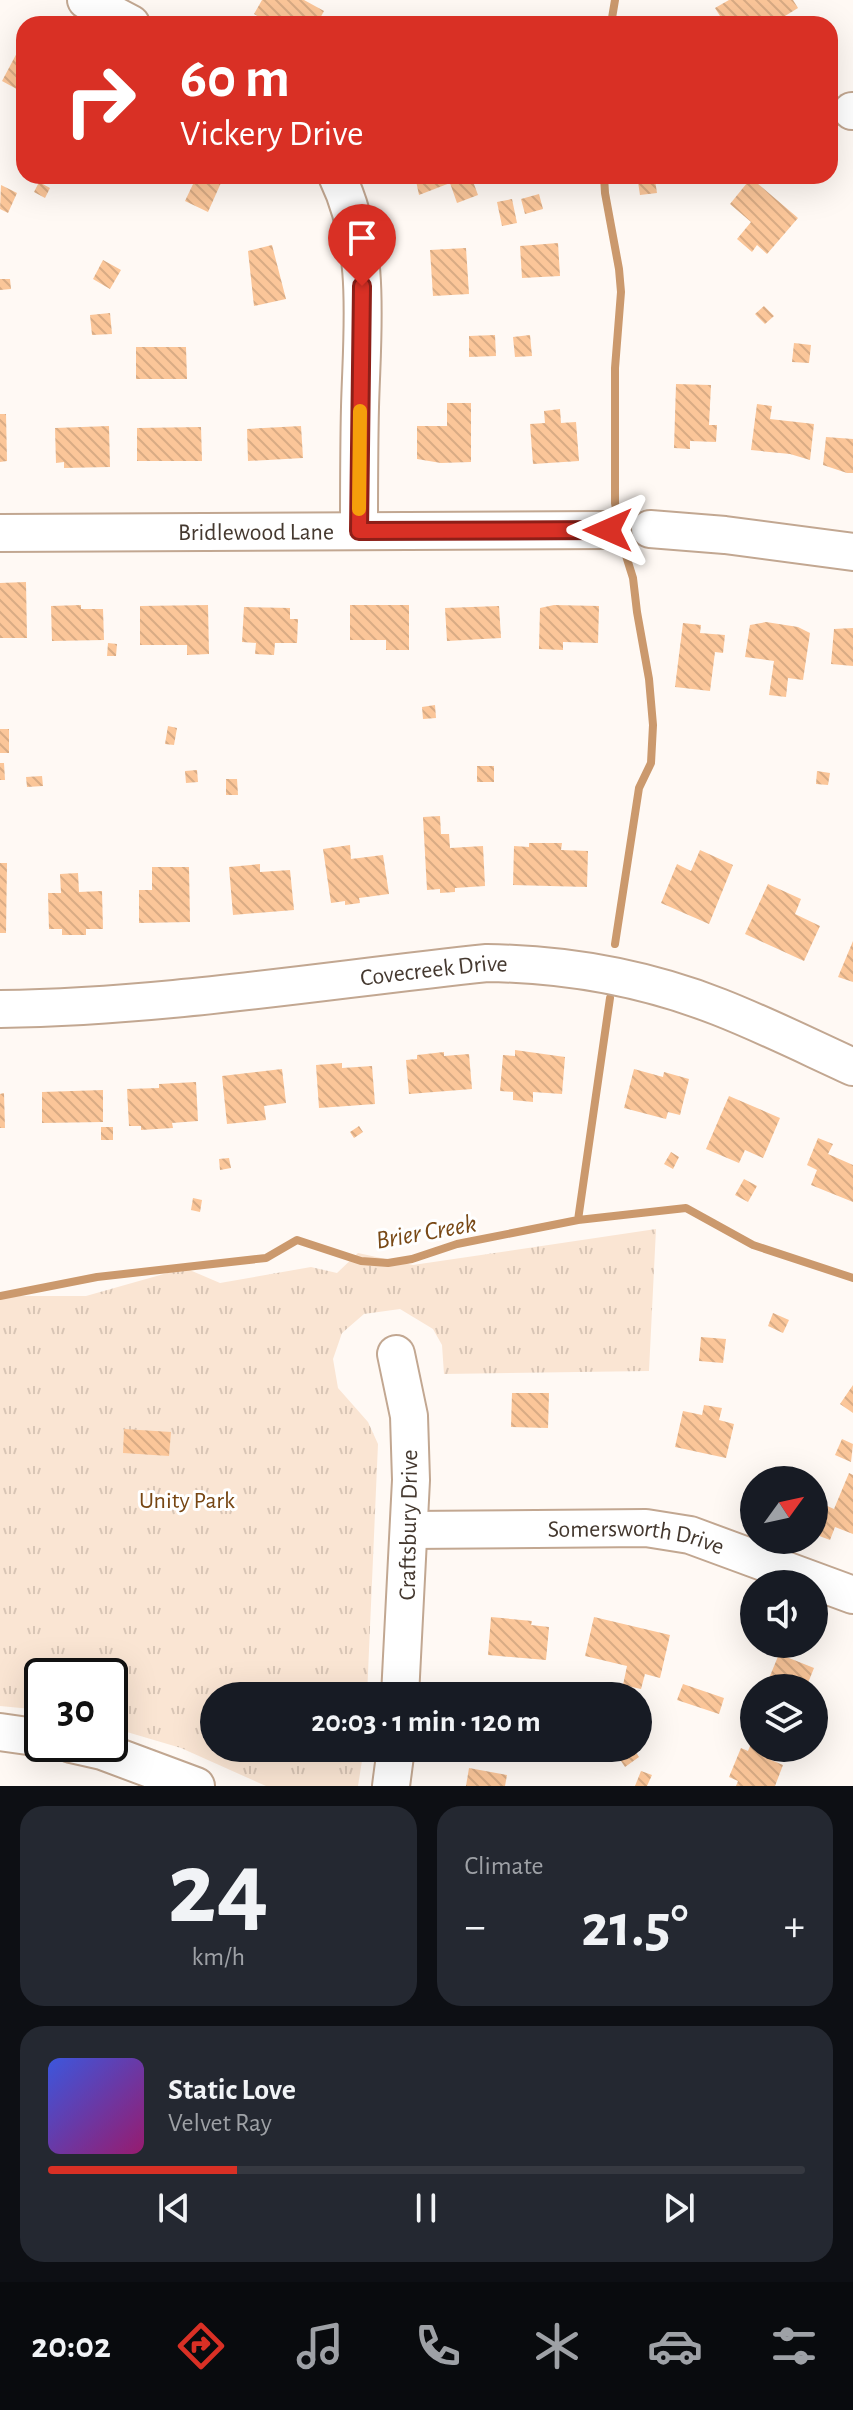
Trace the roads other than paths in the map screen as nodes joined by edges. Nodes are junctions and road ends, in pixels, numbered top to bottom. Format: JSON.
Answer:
{"nodes":[{"id":1,"x":86,"y":0,"type":"edge"},
{"id":2,"x":116,"y":16,"type":"edge"},
{"id":3,"x":341,"y":184,"type":"edge"},
{"id":4,"x":650,"y":529,"type":"dead end"},
{"id":5,"x":608,"y":530,"type":"dead end"},
{"id":6,"x":359,"y":531,"type":"junction"},
{"id":7,"x":0,"y":533,"type":"edge"},
{"id":8,"x":853,"y":552,"type":"edge"},
{"id":9,"x":0,"y":1009,"type":"edge"},
{"id":10,"x":853,"y":1067,"type":"edge"},
{"id":11,"x":396,"y":1354,"type":"dead end"},
{"id":12,"x":409,"y":1530,"type":"junction"},
{"id":13,"x":853,"y":1595,"type":"edge"},
{"id":14,"x":401,"y":1682,"type":"edge"},
{"id":15,"x":0,"y":1732,"type":"edge"},
{"id":16,"x":24,"y":1735,"type":"edge"},
{"id":17,"x":128,"y":1761,"type":"edge"},
{"id":18,"x":394,"y":1762,"type":"edge"},
{"id":19,"x":196,"y":1786,"type":"edge"},
{"id":20,"x":391,"y":1786,"type":"edge"}],
"edges":[{"from":1,"to":2,"type":"street"},
{"from":3,"to":6,"type":"street"},
{"from":4,"to":8,"type":"street"},
{"from":5,"to":6,"type":"street","name":"Bridlewood Lane"},
{"from":6,"to":7,"type":"street","name":"Bridlewood Lane"},
{"from":9,"to":10,"type":"street","name":"Covecreek Drive"},
{"from":11,"to":12,"type":"street","name":"Craftsbury Drive"},
{"from":12,"to":13,"type":"street","name":"Somersworth Drive"},
{"from":12,"to":14,"type":"street","name":"Craftsbury Drive"},
{"from":15,"to":16,"type":"street"},
{"from":17,"to":19,"type":"street"},
{"from":18,"to":20,"type":"street"}]}
